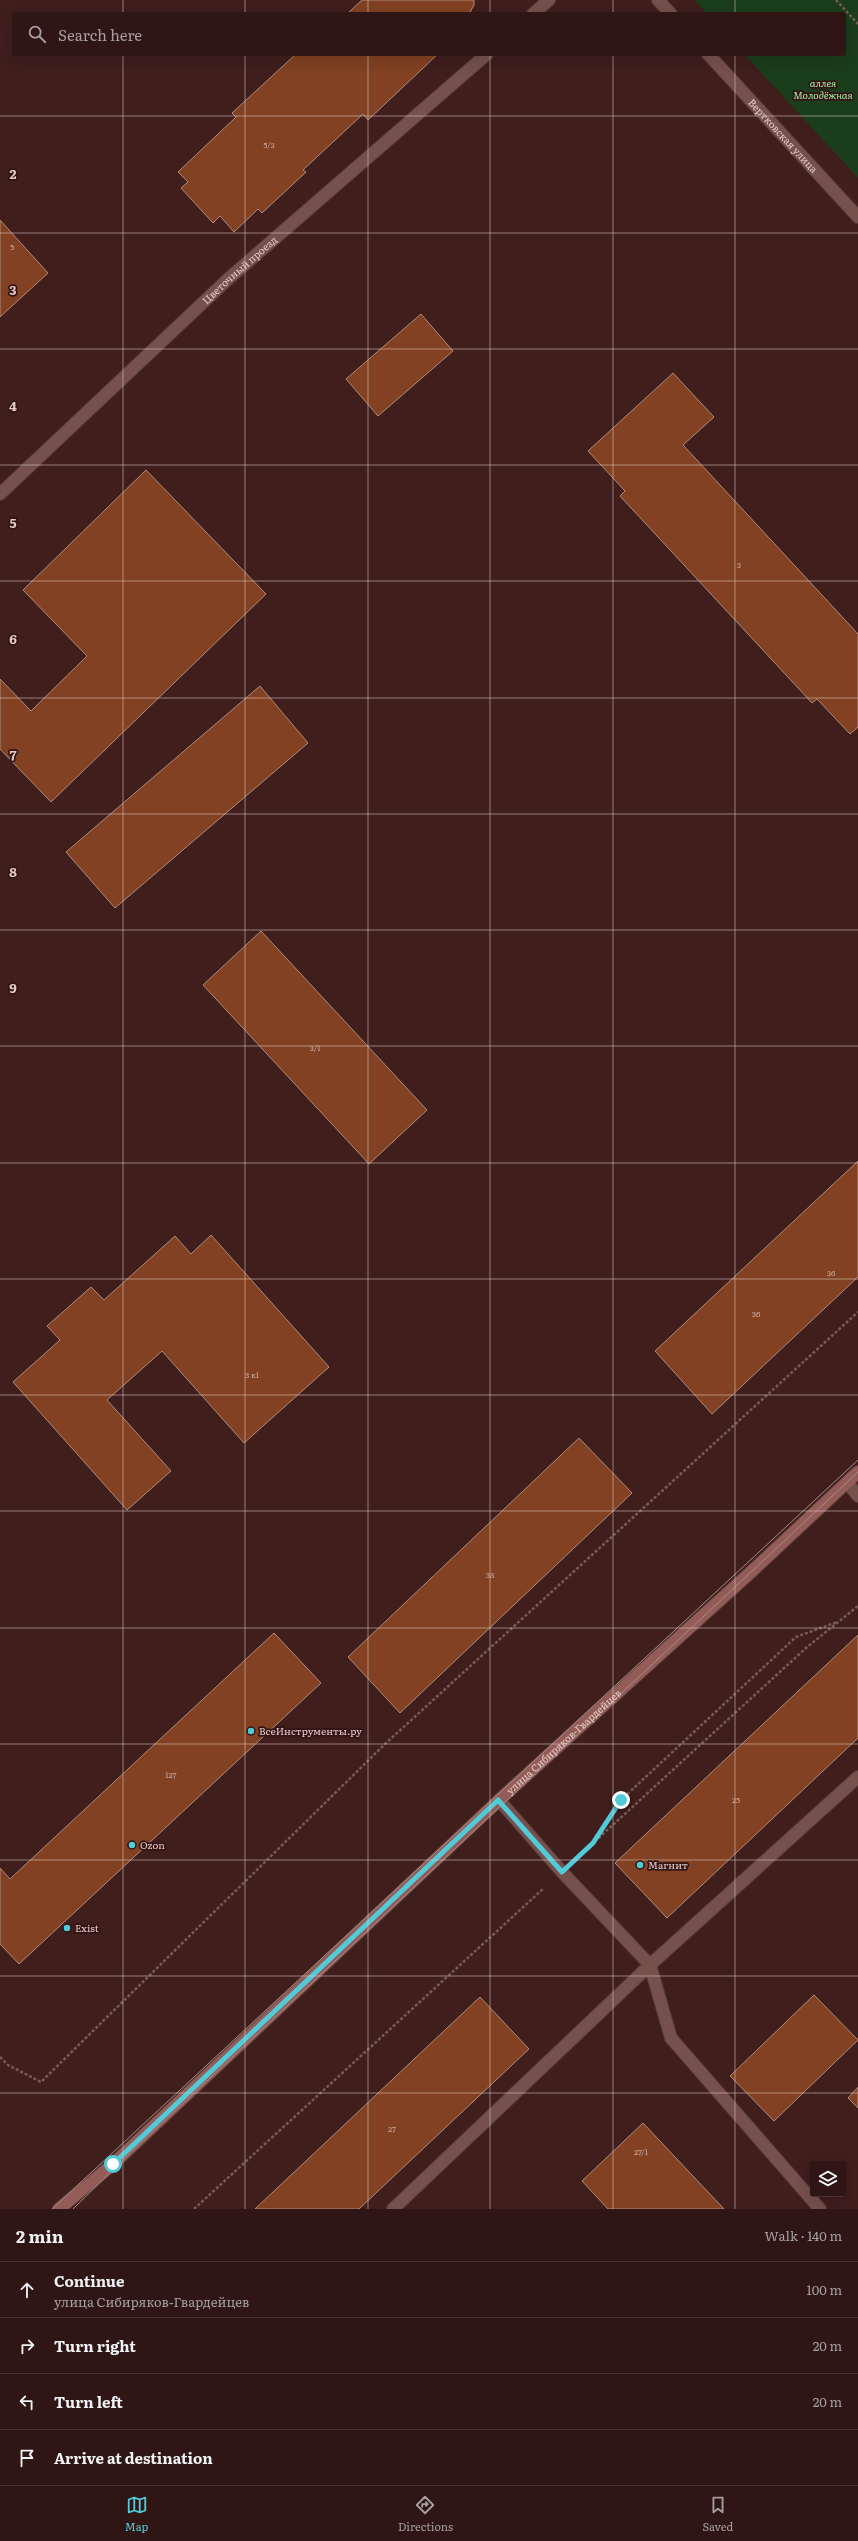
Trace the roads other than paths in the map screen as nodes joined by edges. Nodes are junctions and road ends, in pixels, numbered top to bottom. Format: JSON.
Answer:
{"nodes":[{"id":1,"x":549,"y":0,"type":"edge"},
{"id":2,"x":658,"y":0,"type":"edge"},
{"id":3,"x":535,"y":12,"type":"edge"},
{"id":4,"x":669,"y":12,"type":"edge"},
{"id":5,"x":485,"y":56,"type":"edge"},
{"id":6,"x":710,"y":56,"type":"edge"},
{"id":7,"x":858,"y":217,"type":"edge"},
{"id":8,"x":0,"y":494,"type":"edge"},
{"id":9,"x":858,"y":1472,"type":"edge"},
{"id":10,"x":847,"y":1482,"type":"junction"},
{"id":11,"x":858,"y":1496,"type":"edge"},
{"id":12,"x":858,"y":1777,"type":"edge"},
{"id":13,"x":498,"y":1800,"type":"junction"},
{"id":14,"x":650,"y":1965,"type":"junction"},
{"id":15,"x":60,"y":2209,"type":"edge"},
{"id":16,"x":392,"y":2209,"type":"edge"},
{"id":17,"x":820,"y":2209,"type":"edge"}],
"edges":[{"from":1,"to":3,"type":"street"},
{"from":2,"to":4,"type":"street"},
{"from":5,"to":8,"type":"street","name":"Цветочный проезд"},
{"from":6,"to":7,"type":"street","name":"Вертковская улица"},
{"from":9,"to":10,"type":"main road","name":"улица Сибиряков-Гвардейцев"},
{"from":10,"to":11,"type":"street"},
{"from":10,"to":13,"type":"main road","name":"улица Сибиряков-Гвардейцев"},
{"from":12,"to":14,"type":"street"},
{"from":13,"to":14,"type":"street"},
{"from":13,"to":15,"type":"main road","name":"улица Сибиряков-Гвардейцев"},
{"from":14,"to":16,"type":"street"},
{"from":14,"to":17,"type":"street"}]}
